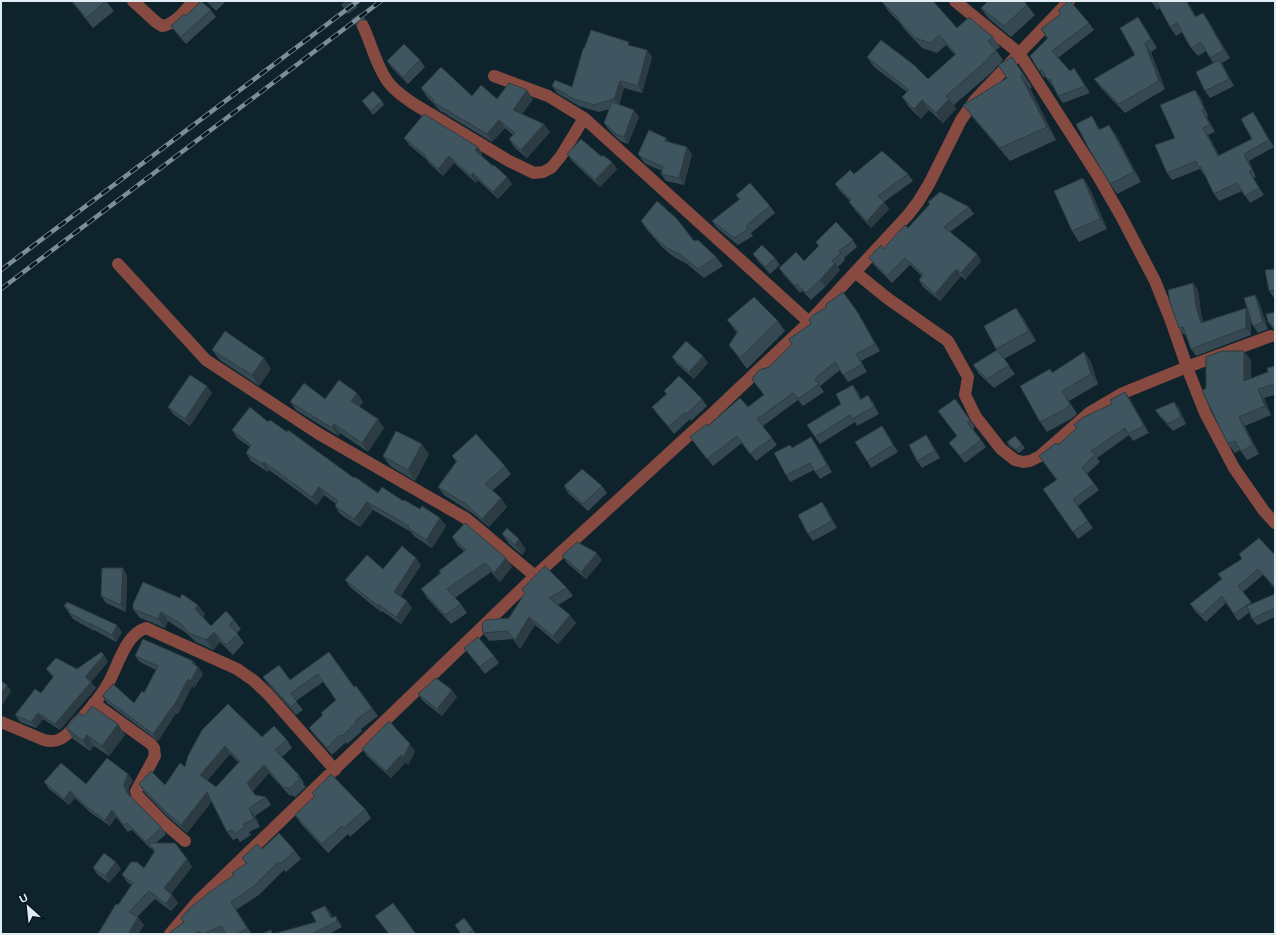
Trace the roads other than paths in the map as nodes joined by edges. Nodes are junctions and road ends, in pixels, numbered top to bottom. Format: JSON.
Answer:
{"nodes":[{"id":1,"x":133,"y":1,"type":"edge"},
{"id":2,"x":194,"y":1,"type":"edge"},
{"id":3,"x":955,"y":1,"type":"edge"},
{"id":4,"x":1069,"y":1,"type":"edge"},
{"id":5,"x":363,"y":26,"type":"tunnel mouth"},
{"id":6,"x":1019,"y":53,"type":"junction"},
{"id":7,"x":494,"y":76,"type":"dead end"},
{"id":8,"x":584,"y":118,"type":"junction"},
{"id":9,"x":118,"y":264,"type":"dead end"},
{"id":10,"x":855,"y":272,"type":"junction"},
{"id":11,"x":809,"y":322,"type":"junction"},
{"id":12,"x":1271,"y":336,"type":"dead end"},
{"id":13,"x":1187,"y":367,"type":"junction"},
{"id":14,"x":1275,"y":523,"type":"edge"},
{"id":15,"x":535,"y":576,"type":"junction"},
{"id":16,"x":94,"y":703,"type":"junction"},
{"id":17,"x":1,"y":722,"type":"edge"},
{"id":18,"x":335,"y":770,"type":"junction"},
{"id":19,"x":185,"y":841,"type":"dead end"},
{"id":20,"x":170,"y":934,"type":"edge"}],
"edges":[{"from":1,"to":2,"type":"street"},
{"from":3,"to":6,"type":"street"},
{"from":4,"to":6,"type":"street"},
{"from":5,"to":8,"type":"street"},
{"from":6,"to":10,"type":"street"},
{"from":6,"to":13,"type":"street"},
{"from":7,"to":8,"type":"street"},
{"from":8,"to":11,"type":"street"},
{"from":9,"to":15,"type":"street"},
{"from":10,"to":11,"type":"street"},
{"from":10,"to":13,"type":"street"},
{"from":11,"to":15,"type":"street"},
{"from":12,"to":13,"type":"street"},
{"from":13,"to":14,"type":"street"},
{"from":15,"to":18,"type":"street"},
{"from":16,"to":17,"type":"street"},
{"from":16,"to":18,"type":"street"},
{"from":16,"to":19,"type":"street"},
{"from":18,"to":20,"type":"street"}]}
